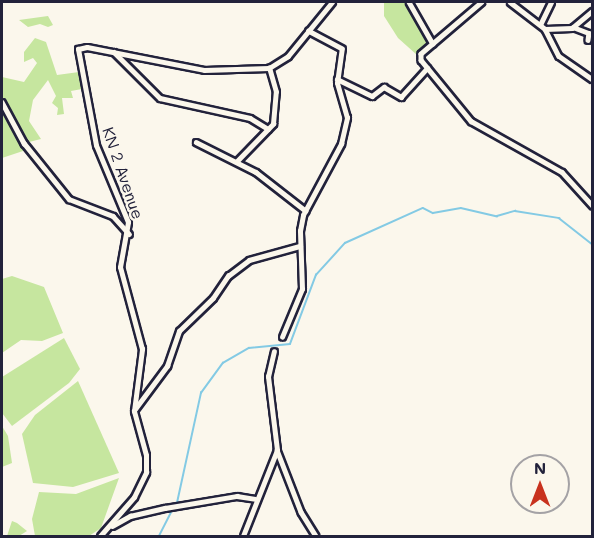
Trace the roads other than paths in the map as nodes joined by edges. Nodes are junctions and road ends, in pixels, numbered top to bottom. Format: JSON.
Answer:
{"nodes":[{"id":1,"x":332,"y":2,"type":"edge"},
{"id":2,"x":409,"y":2,"type":"edge"},
{"id":3,"x":482,"y":2,"type":"edge"},
{"id":4,"x":510,"y":2,"type":"edge"},
{"id":5,"x":551,"y":2,"type":"edge"},
{"id":6,"x":592,"y":11,"type":"edge"},
{"id":7,"x":540,"y":25,"type":"junction"},
{"id":8,"x":573,"y":27,"type":"junction"},
{"id":9,"x":545,"y":29,"type":"junction"},
{"id":10,"x":308,"y":31,"type":"junction"},
{"id":11,"x":588,"y":40,"type":"dead end"},
{"id":12,"x":433,"y":44,"type":"junction"},
{"id":13,"x":114,"y":52,"type":"junction"},
{"id":14,"x":269,"y":68,"type":"junction"},
{"id":15,"x":427,"y":68,"type":"junction"},
{"id":16,"x":337,"y":79,"type":"junction"},
{"id":17,"x":592,"y":79,"type":"edge"},
{"id":18,"x":2,"y":102,"type":"edge"},
{"id":19,"x":268,"y":129,"type":"junction"},
{"id":20,"x":196,"y":142,"type":"dead end"},
{"id":21,"x":237,"y":161,"type":"junction"},
{"id":22,"x":592,"y":206,"type":"edge"},
{"id":23,"x":306,"y":211,"type":"junction"},
{"id":24,"x":129,"y":234,"type":"junction"},
{"id":25,"x":300,"y":246,"type":"junction"},
{"id":26,"x":282,"y":337,"type":"dead end"},
{"id":27,"x":274,"y":352,"type":"dead end"},
{"id":28,"x":134,"y":411,"type":"junction"},
{"id":29,"x":277,"y":450,"type":"junction"},
{"id":30,"x":255,"y":499,"type":"junction"},
{"id":31,"x":112,"y":526,"type":"junction"},
{"id":32,"x":100,"y":537,"type":"edge"},
{"id":33,"x":243,"y":537,"type":"edge"},
{"id":34,"x":316,"y":537,"type":"edge"}],
"edges":[{"from":1,"to":10,"type":"main road"},
{"from":2,"to":12,"type":"street"},
{"from":3,"to":12,"type":"street"},
{"from":4,"to":7,"type":"street"},
{"from":5,"to":7,"type":"street"},
{"from":6,"to":8,"type":"street"},
{"from":7,"to":9,"type":"street"},
{"from":8,"to":9,"type":"street"},
{"from":8,"to":11,"type":"street"},
{"from":9,"to":17,"type":"street"},
{"from":10,"to":14,"type":"main road"},
{"from":10,"to":16,"type":"street"},
{"from":12,"to":15,"type":"street"},
{"from":13,"to":14,"type":"main road","name":"KN 2 Avenue"},
{"from":13,"to":19,"type":"street"},
{"from":13,"to":24,"type":"main road","name":"KN 2 Avenue"},
{"from":14,"to":19,"type":"street"},
{"from":15,"to":16,"type":"street"},
{"from":15,"to":22,"type":"street"},
{"from":16,"to":23,"type":"street"},
{"from":18,"to":24,"type":"street"},
{"from":19,"to":21,"type":"street"},
{"from":20,"to":21,"type":"street"},
{"from":21,"to":23,"type":"street"},
{"from":23,"to":25,"type":"street"},
{"from":24,"to":28,"type":"main road","name":"KN 2 Avenue"},
{"from":25,"to":26,"type":"street"},
{"from":25,"to":28,"type":"street"},
{"from":27,"to":29,"type":"street"},
{"from":28,"to":31,"type":"main road","name":"KN 2 Avenue"},
{"from":29,"to":30,"type":"street"},
{"from":29,"to":34,"type":"street"},
{"from":30,"to":31,"type":"street"},
{"from":30,"to":33,"type":"street"},
{"from":31,"to":32,"type":"main road","name":"KN 2 Avenue"}]}
